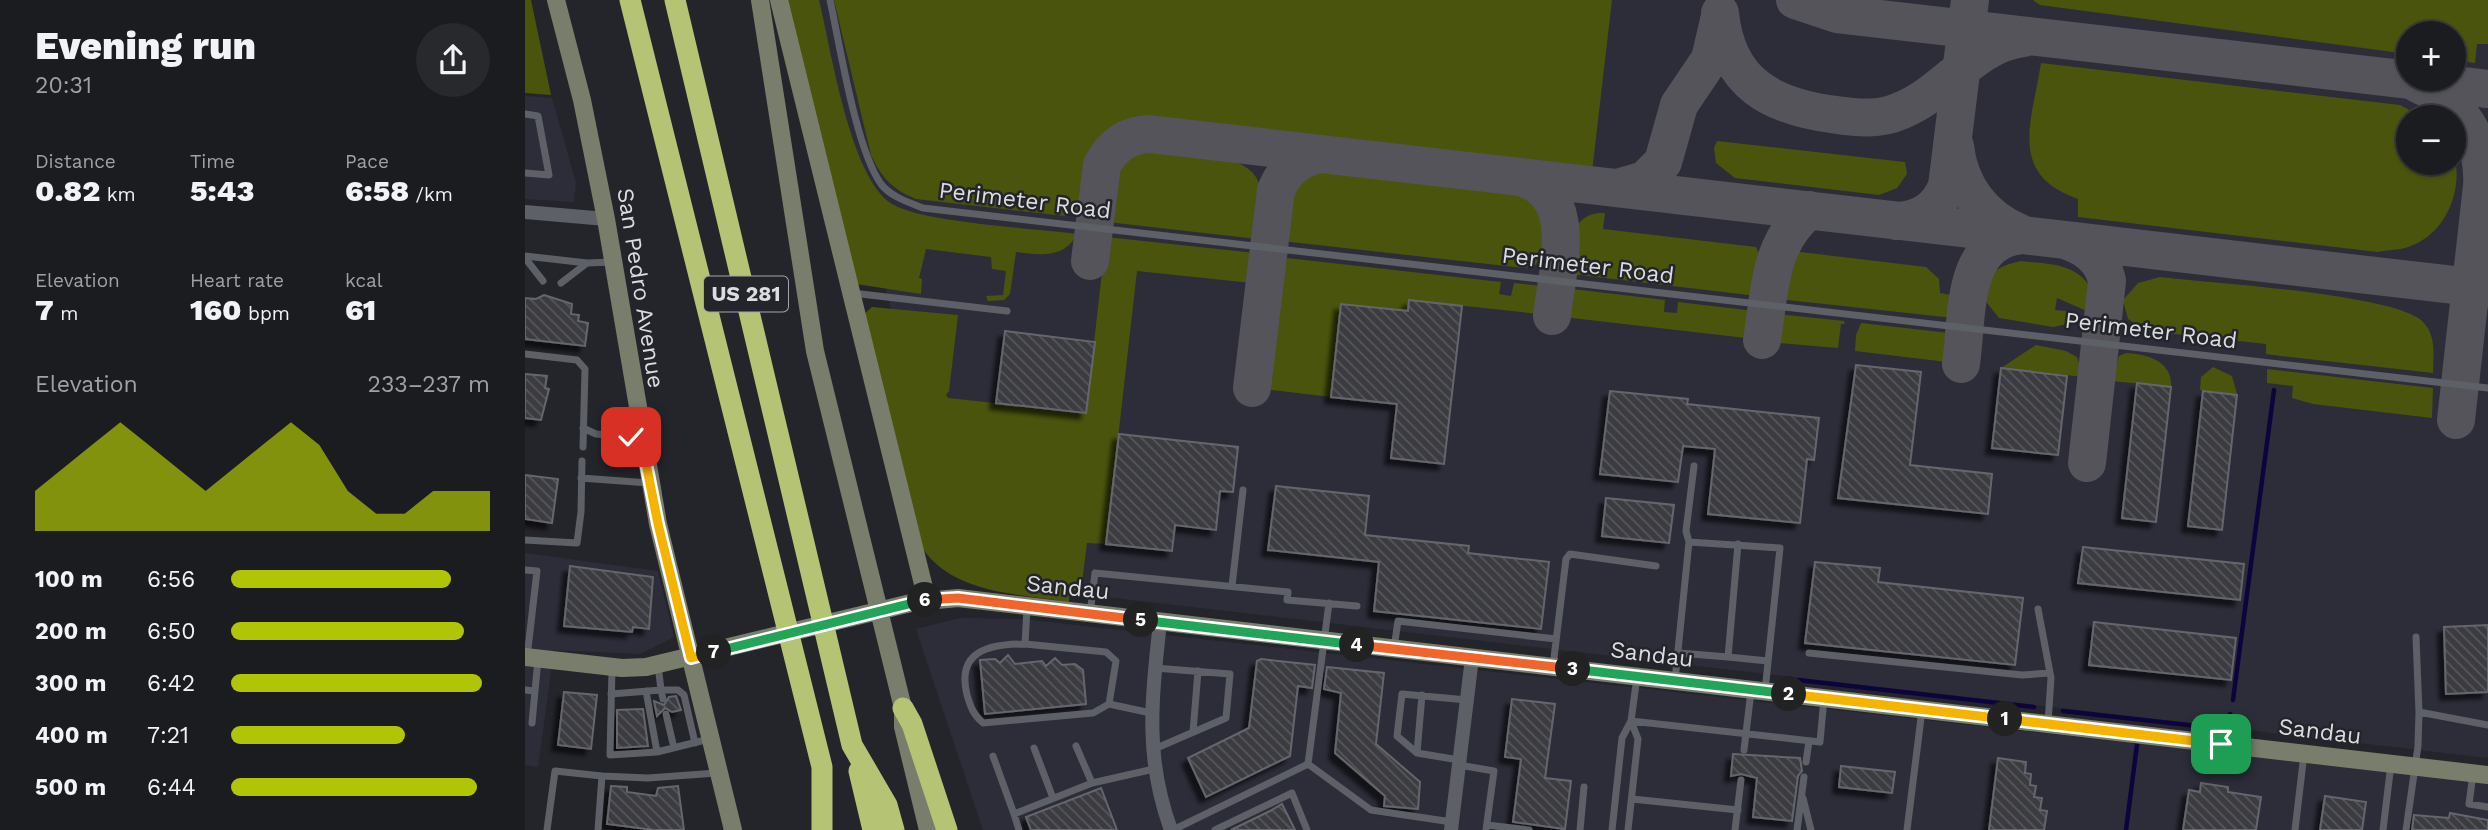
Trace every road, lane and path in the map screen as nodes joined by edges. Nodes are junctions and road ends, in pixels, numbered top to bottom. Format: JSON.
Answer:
{"nodes":[{"id":1,"x":556,"y":0,"type":"edge"},
{"id":2,"x":630,"y":0,"type":"edge"},
{"id":3,"x":675,"y":0,"type":"edge"},
{"id":4,"x":760,"y":0,"type":"edge"},
{"id":5,"x":779,"y":0,"type":"edge"},
{"id":6,"x":829,"y":0,"type":"edge"},
{"id":7,"x":525,"y":114,"type":"edge"},
{"id":8,"x":525,"y":173,"type":"edge"},
{"id":9,"x":525,"y":212,"type":"edge"},
{"id":10,"x":606,"y":219,"type":"junction"},
{"id":11,"x":525,"y":257,"type":"edge"},
{"id":12,"x":614,"y":262,"type":"junction"},
{"id":13,"x":587,"y":263,"type":"junction"},
{"id":14,"x":543,"y":281,"type":"dead end"},
{"id":15,"x":561,"y":283,"type":"dead end"},
{"id":16,"x":852,"y":293,"type":"junction"},
{"id":17,"x":1007,"y":311,"type":"dead end"},
{"id":18,"x":525,"y":354,"type":"edge"},
{"id":19,"x":2488,"y":388,"type":"edge"},
{"id":20,"x":583,"y":428,"type":"junction"},
{"id":21,"x":641,"y":438,"type":"junction"},
{"id":22,"x":583,"y":447,"type":"dead end"},
{"id":23,"x":582,"y":461,"type":"dead end"},
{"id":24,"x":1694,"y":466,"type":"dead end"},
{"id":25,"x":581,"y":478,"type":"junction"},
{"id":26,"x":649,"y":483,"type":"junction"},
{"id":27,"x":1243,"y":490,"type":"dead end"},
{"id":28,"x":525,"y":540,"type":"edge"},
{"id":29,"x":1689,"y":542,"type":"junction"},
{"id":30,"x":1738,"y":544,"type":"junction"},
{"id":31,"x":1656,"y":566,"type":"dead end"},
{"id":32,"x":525,"y":570,"type":"edge"},
{"id":33,"x":1232,"y":586,"type":"junction"},
{"id":34,"x":927,"y":600,"type":"junction"},
{"id":35,"x":1328,"y":604,"type":"junction"},
{"id":36,"x":1357,"y":606,"type":"dead end"},
{"id":37,"x":1027,"y":607,"type":"junction"},
{"id":38,"x":2038,"y":609,"type":"dead end"},
{"id":39,"x":1090,"y":614,"type":"junction"},
{"id":40,"x":1160,"y":622,"type":"junction"},
{"id":41,"x":527,"y":634,"type":"edge"},
{"id":42,"x":2416,"y":637,"type":"dead end"},
{"id":43,"x":1556,"y":639,"type":"junction"},
{"id":44,"x":1324,"y":641,"type":"junction"},
{"id":45,"x":1025,"y":644,"type":"junction"},
{"id":46,"x":1394,"y":649,"type":"junction"},
{"id":47,"x":1679,"y":653,"type":"junction"},
{"id":48,"x":1808,"y":653,"type":"dead end"},
{"id":49,"x":699,"y":656,"type":"junction"},
{"id":50,"x":1472,"y":657,"type":"junction"},
{"id":51,"x":1728,"y":657,"type":"junction"},
{"id":52,"x":530,"y":658,"type":"edge"},
{"id":53,"x":1768,"y":661,"type":"junction"},
{"id":54,"x":658,"y":665,"type":"junction"},
{"id":55,"x":612,"y":667,"type":"junction"},
{"id":56,"x":1553,"y":667,"type":"junction"},
{"id":57,"x":1155,"y":668,"type":"junction"},
{"id":58,"x":1198,"y":671,"type":"junction"},
{"id":59,"x":2050,"y":673,"type":"junction"},
{"id":60,"x":1637,"y":677,"type":"junction"},
{"id":61,"x":1675,"y":681,"type":"junction"},
{"id":62,"x":525,"y":690,"type":"edge"},
{"id":63,"x":535,"y":691,"type":"junction"},
{"id":64,"x":646,"y":691,"type":"junction"},
{"id":65,"x":1758,"y":691,"type":"junction"},
{"id":66,"x":611,"y":694,"type":"junction"},
{"id":67,"x":662,"y":694,"type":"junction"},
{"id":68,"x":1422,"y":695,"type":"junction"},
{"id":69,"x":1824,"y":698,"type":"junction"},
{"id":70,"x":1467,"y":700,"type":"junction"},
{"id":71,"x":1109,"y":704,"type":"junction"},
{"id":72,"x":903,"y":708,"type":"junction"},
{"id":73,"x":1922,"y":709,"type":"junction"},
{"id":74,"x":2419,"y":712,"type":"junction"},
{"id":75,"x":1151,"y":713,"type":"junction"},
{"id":76,"x":666,"y":714,"type":"dead end"},
{"id":77,"x":1631,"y":721,"type":"junction"},
{"id":78,"x":532,"y":723,"type":"dead end"},
{"id":79,"x":2047,"y":724,"type":"junction"},
{"id":80,"x":2488,"y":725,"type":"edge"},
{"id":81,"x":1193,"y":732,"type":"junction"},
{"id":82,"x":1746,"y":734,"type":"junction"},
{"id":83,"x":702,"y":741,"type":"junction"},
{"id":84,"x":1809,"y":741,"type":"junction"},
{"id":85,"x":852,"y":745,"type":"junction"},
{"id":86,"x":1076,"y":746,"type":"dead end"},
{"id":87,"x":674,"y":748,"type":"junction"},
{"id":88,"x":1034,"y":748,"type":"dead end"},
{"id":89,"x":1151,"y":750,"type":"junction"},
{"id":90,"x":1744,"y":750,"type":"dead end"},
{"id":91,"x":657,"y":752,"type":"junction"},
{"id":92,"x":1416,"y":753,"type":"junction"},
{"id":93,"x":2304,"y":753,"type":"junction"},
{"id":94,"x":993,"y":756,"type":"dead end"},
{"id":95,"x":1459,"y":762,"type":"junction"},
{"id":96,"x":1806,"y":762,"type":"dead end"},
{"id":97,"x":1308,"y":764,"type":"junction"},
{"id":98,"x":2392,"y":764,"type":"junction"},
{"id":99,"x":2415,"y":766,"type":"junction"},
{"id":100,"x":822,"y":767,"type":"junction"},
{"id":101,"x":1154,"y":769,"type":"junction"},
{"id":102,"x":718,"y":772,"type":"junction"},
{"id":103,"x":2481,"y":774,"type":"edge"},
{"id":104,"x":602,"y":776,"type":"junction"},
{"id":105,"x":1804,"y":776,"type":"dead end"},
{"id":106,"x":1741,"y":780,"type":"dead end"},
{"id":107,"x":1092,"y":783,"type":"junction"},
{"id":108,"x":1584,"y":787,"type":"dead end"},
{"id":109,"x":1802,"y":794,"type":"junction"},
{"id":110,"x":1053,"y":798,"type":"junction"},
{"id":111,"x":1632,"y":799,"type":"junction"},
{"id":112,"x":2488,"y":807,"type":"edge"},
{"id":113,"x":1738,"y":810,"type":"junction"},
{"id":114,"x":1014,"y":814,"type":"junction"},
{"id":115,"x":1452,"y":826,"type":"edge"},
{"id":116,"x":1486,"y":827,"type":"edge"},
{"id":117,"x":1736,"y":829,"type":"edge"},
{"id":118,"x":547,"y":830,"type":"edge"},
{"id":119,"x":598,"y":830,"type":"edge"},
{"id":120,"x":733,"y":830,"type":"edge"},
{"id":121,"x":822,"y":830,"type":"edge"},
{"id":122,"x":838,"y":830,"type":"edge"},
{"id":123,"x":873,"y":830,"type":"edge"},
{"id":124,"x":894,"y":830,"type":"edge"},
{"id":125,"x":929,"y":830,"type":"edge"},
{"id":126,"x":947,"y":830,"type":"edge"},
{"id":127,"x":1019,"y":830,"type":"edge"},
{"id":128,"x":1172,"y":830,"type":"edge"},
{"id":129,"x":1215,"y":830,"type":"edge"},
{"id":130,"x":1307,"y":830,"type":"edge"},
{"id":131,"x":1529,"y":830,"type":"edge"},
{"id":132,"x":1580,"y":830,"type":"edge"},
{"id":133,"x":1612,"y":830,"type":"edge"},
{"id":134,"x":1628,"y":830,"type":"edge"},
{"id":135,"x":1746,"y":830,"type":"edge"},
{"id":136,"x":1797,"y":830,"type":"edge"},
{"id":137,"x":1811,"y":830,"type":"edge"},
{"id":138,"x":1907,"y":830,"type":"edge"},
{"id":139,"x":2295,"y":830,"type":"edge"},
{"id":140,"x":2383,"y":830,"type":"edge"},
{"id":141,"x":2406,"y":830,"type":"edge"}],
"edges":[{"from":1,"to":10,"type":"main road","name":"San Pedro Avenue"},
{"from":2,"to":100,"type":"highway","number":"US 281"},
{"from":3,"to":85,"type":"highway","number":"US 281"},
{"from":4,"to":72,"type":"main road"},
{"from":5,"to":16,"type":"main road"},
{"from":6,"to":19,"type":"lane","name":"Perimeter Road"},
{"from":7,"to":8,"type":"lane"},
{"from":9,"to":10,"type":"street"},
{"from":10,"to":12,"type":"main road","name":"San Pedro Avenue"},
{"from":11,"to":13,"type":"lane"},
{"from":11,"to":14,"type":"lane"},
{"from":12,"to":13,"type":"lane"},
{"from":12,"to":21,"type":"main road","name":"San Pedro Avenue"},
{"from":13,"to":15,"type":"lane"},
{"from":16,"to":17,"type":"lane"},
{"from":16,"to":34,"type":"main road"},
{"from":18,"to":20,"type":"lane"},
{"from":20,"to":21,"type":"lane"},
{"from":20,"to":22,"type":"lane"},
{"from":21,"to":26,"type":"main road","name":"San Pedro Avenue"},
{"from":23,"to":25,"type":"lane"},
{"from":24,"to":29,"type":"lane"},
{"from":25,"to":26,"type":"lane"},
{"from":25,"to":28,"type":"lane"},
{"from":26,"to":49,"type":"main road","name":"San Pedro Avenue"},
{"from":27,"to":33,"type":"lane"},
{"from":29,"to":30,"type":"lane"},
{"from":29,"to":47,"type":"lane"},
{"from":30,"to":51,"type":"lane"},
{"from":30,"to":53,"type":"lane"},
{"from":31,"to":43,"type":"lane"},
{"from":32,"to":41,"type":"lane"},
{"from":33,"to":35,"type":"lane"},
{"from":33,"to":39,"type":"lane"},
{"from":34,"to":37,"type":"main road","name":"Sandau"},
{"from":34,"to":49,"type":"main road","name":"Sandau"},
{"from":35,"to":36,"type":"lane"},
{"from":35,"to":44,"type":"lane"},
{"from":37,"to":39,"type":"main road","name":"Sandau"},
{"from":37,"to":45,"type":"lane"},
{"from":38,"to":59,"type":"lane"},
{"from":39,"to":40,"type":"main road","name":"Sandau"},
{"from":40,"to":44,"type":"main road","name":"Sandau"},
{"from":40,"to":57,"type":"street"},
{"from":41,"to":52,"type":"lane"},
{"from":42,"to":74,"type":"lane"},
{"from":43,"to":46,"type":"lane"},
{"from":43,"to":56,"type":"lane"},
{"from":44,"to":46,"type":"main road","name":"Sandau"},
{"from":44,"to":97,"type":"lane"},
{"from":45,"to":71,"type":"lane"},
{"from":45,"to":71,"type":"lane"},
{"from":46,"to":50,"type":"main road","name":"Sandau"},
{"from":47,"to":51,"type":"lane"},
{"from":47,"to":61,"type":"lane"},
{"from":48,"to":59,"type":"lane"},
{"from":49,"to":54,"type":"main road","name":"Sandau"},
{"from":49,"to":83,"type":"main road","name":"San Pedro Avenue"},
{"from":50,"to":56,"type":"main road","name":"Sandau"},
{"from":50,"to":70,"type":"street"},
{"from":51,"to":53,"type":"lane"},
{"from":52,"to":55,"type":"main road","name":"Sandau"},
{"from":52,"to":63,"type":"lane"},
{"from":53,"to":65,"type":"lane"},
{"from":54,"to":55,"type":"main road","name":"Sandau"},
{"from":54,"to":67,"type":"lane"},
{"from":55,"to":66,"type":"lane"},
{"from":56,"to":60,"type":"main road","name":"Sandau"},
{"from":57,"to":58,"type":"lane"},
{"from":57,"to":75,"type":"street"},
{"from":58,"to":81,"type":"lane"},
{"from":58,"to":81,"type":"lane"},
{"from":59,"to":79,"type":"lane"},
{"from":60,"to":61,"type":"main road","name":"Sandau"},
{"from":60,"to":77,"type":"lane"},
{"from":61,"to":65,"type":"main road","name":"Sandau"},
{"from":62,"to":63,"type":"lane"},
{"from":63,"to":78,"type":"lane"},
{"from":64,"to":66,"type":"lane"},
{"from":64,"to":67,"type":"lane"},
{"from":64,"to":91,"type":"lane"},
{"from":65,"to":69,"type":"main road","name":"Sandau"},
{"from":65,"to":82,"type":"lane"},
{"from":66,"to":91,"type":"lane"},
{"from":67,"to":83,"type":"lane"},
{"from":68,"to":70,"type":"lane"},
{"from":68,"to":92,"type":"lane"},
{"from":68,"to":92,"type":"lane"},
{"from":69,"to":73,"type":"main road","name":"Sandau"},
{"from":69,"to":84,"type":"lane"},
{"from":70,"to":95,"type":"street"},
{"from":71,"to":75,"type":"lane"},
{"from":72,"to":125,"type":"main road"},
{"from":72,"to":126,"type":"highway"},
{"from":73,"to":79,"type":"main road","name":"Sandau"},
{"from":73,"to":138,"type":"lane"},
{"from":74,"to":80,"type":"lane"},
{"from":74,"to":99,"type":"lane"},
{"from":75,"to":89,"type":"street"},
{"from":76,"to":87,"type":"lane"},
{"from":77,"to":82,"type":"lane"},
{"from":77,"to":111,"type":"lane"},
{"from":77,"to":133,"type":"lane"},
{"from":79,"to":93,"type":"main road","name":"Sandau"},
{"from":81,"to":89,"type":"lane"},
{"from":82,"to":84,"type":"lane"},
{"from":82,"to":90,"type":"lane"},
{"from":83,"to":87,"type":"lane"},
{"from":83,"to":102,"type":"main road","name":"San Pedro Avenue"},
{"from":84,"to":96,"type":"lane"},
{"from":85,"to":123,"type":"highway","number":"US 281"},
{"from":85,"to":124,"type":"highway"},
{"from":86,"to":107,"type":"lane"},
{"from":87,"to":91,"type":"lane"},
{"from":88,"to":110,"type":"lane"},
{"from":89,"to":101,"type":"street"},
{"from":92,"to":95,"type":"lane"},
{"from":93,"to":98,"type":"main road","name":"Sandau"},
{"from":93,"to":139,"type":"lane"},
{"from":94,"to":114,"type":"lane"},
{"from":95,"to":115,"type":"street"},
{"from":95,"to":116,"type":"lane"},
{"from":97,"to":115,"type":"lane"},
{"from":97,"to":128,"type":"lane"},
{"from":98,"to":99,"type":"main road","name":"Sandau"},
{"from":98,"to":140,"type":"lane"},
{"from":99,"to":103,"type":"main road","name":"Sandau"},
{"from":99,"to":141,"type":"lane"},
{"from":100,"to":121,"type":"highway"},
{"from":100,"to":122,"type":"highway","number":"US 281"},
{"from":101,"to":107,"type":"lane"},
{"from":101,"to":128,"type":"street"},
{"from":102,"to":104,"type":"lane"},
{"from":102,"to":120,"type":"main road","name":"San Pedro Avenue"},
{"from":103,"to":112,"type":"lane"},
{"from":104,"to":118,"type":"lane"},
{"from":104,"to":119,"type":"lane"},
{"from":105,"to":109,"type":"lane"},
{"from":106,"to":113,"type":"lane"},
{"from":107,"to":110,"type":"lane"},
{"from":108,"to":132,"type":"lane"},
{"from":109,"to":136,"type":"lane"},
{"from":109,"to":137,"type":"lane"},
{"from":110,"to":114,"type":"lane"},
{"from":111,"to":113,"type":"lane"},
{"from":111,"to":134,"type":"lane"},
{"from":113,"to":117,"type":"lane"},
{"from":114,"to":127,"type":"lane"},
{"from":116,"to":131,"type":"lane"},
{"from":117,"to":135,"type":"lane"},
{"from":129,"to":130,"type":"lane"}]}
